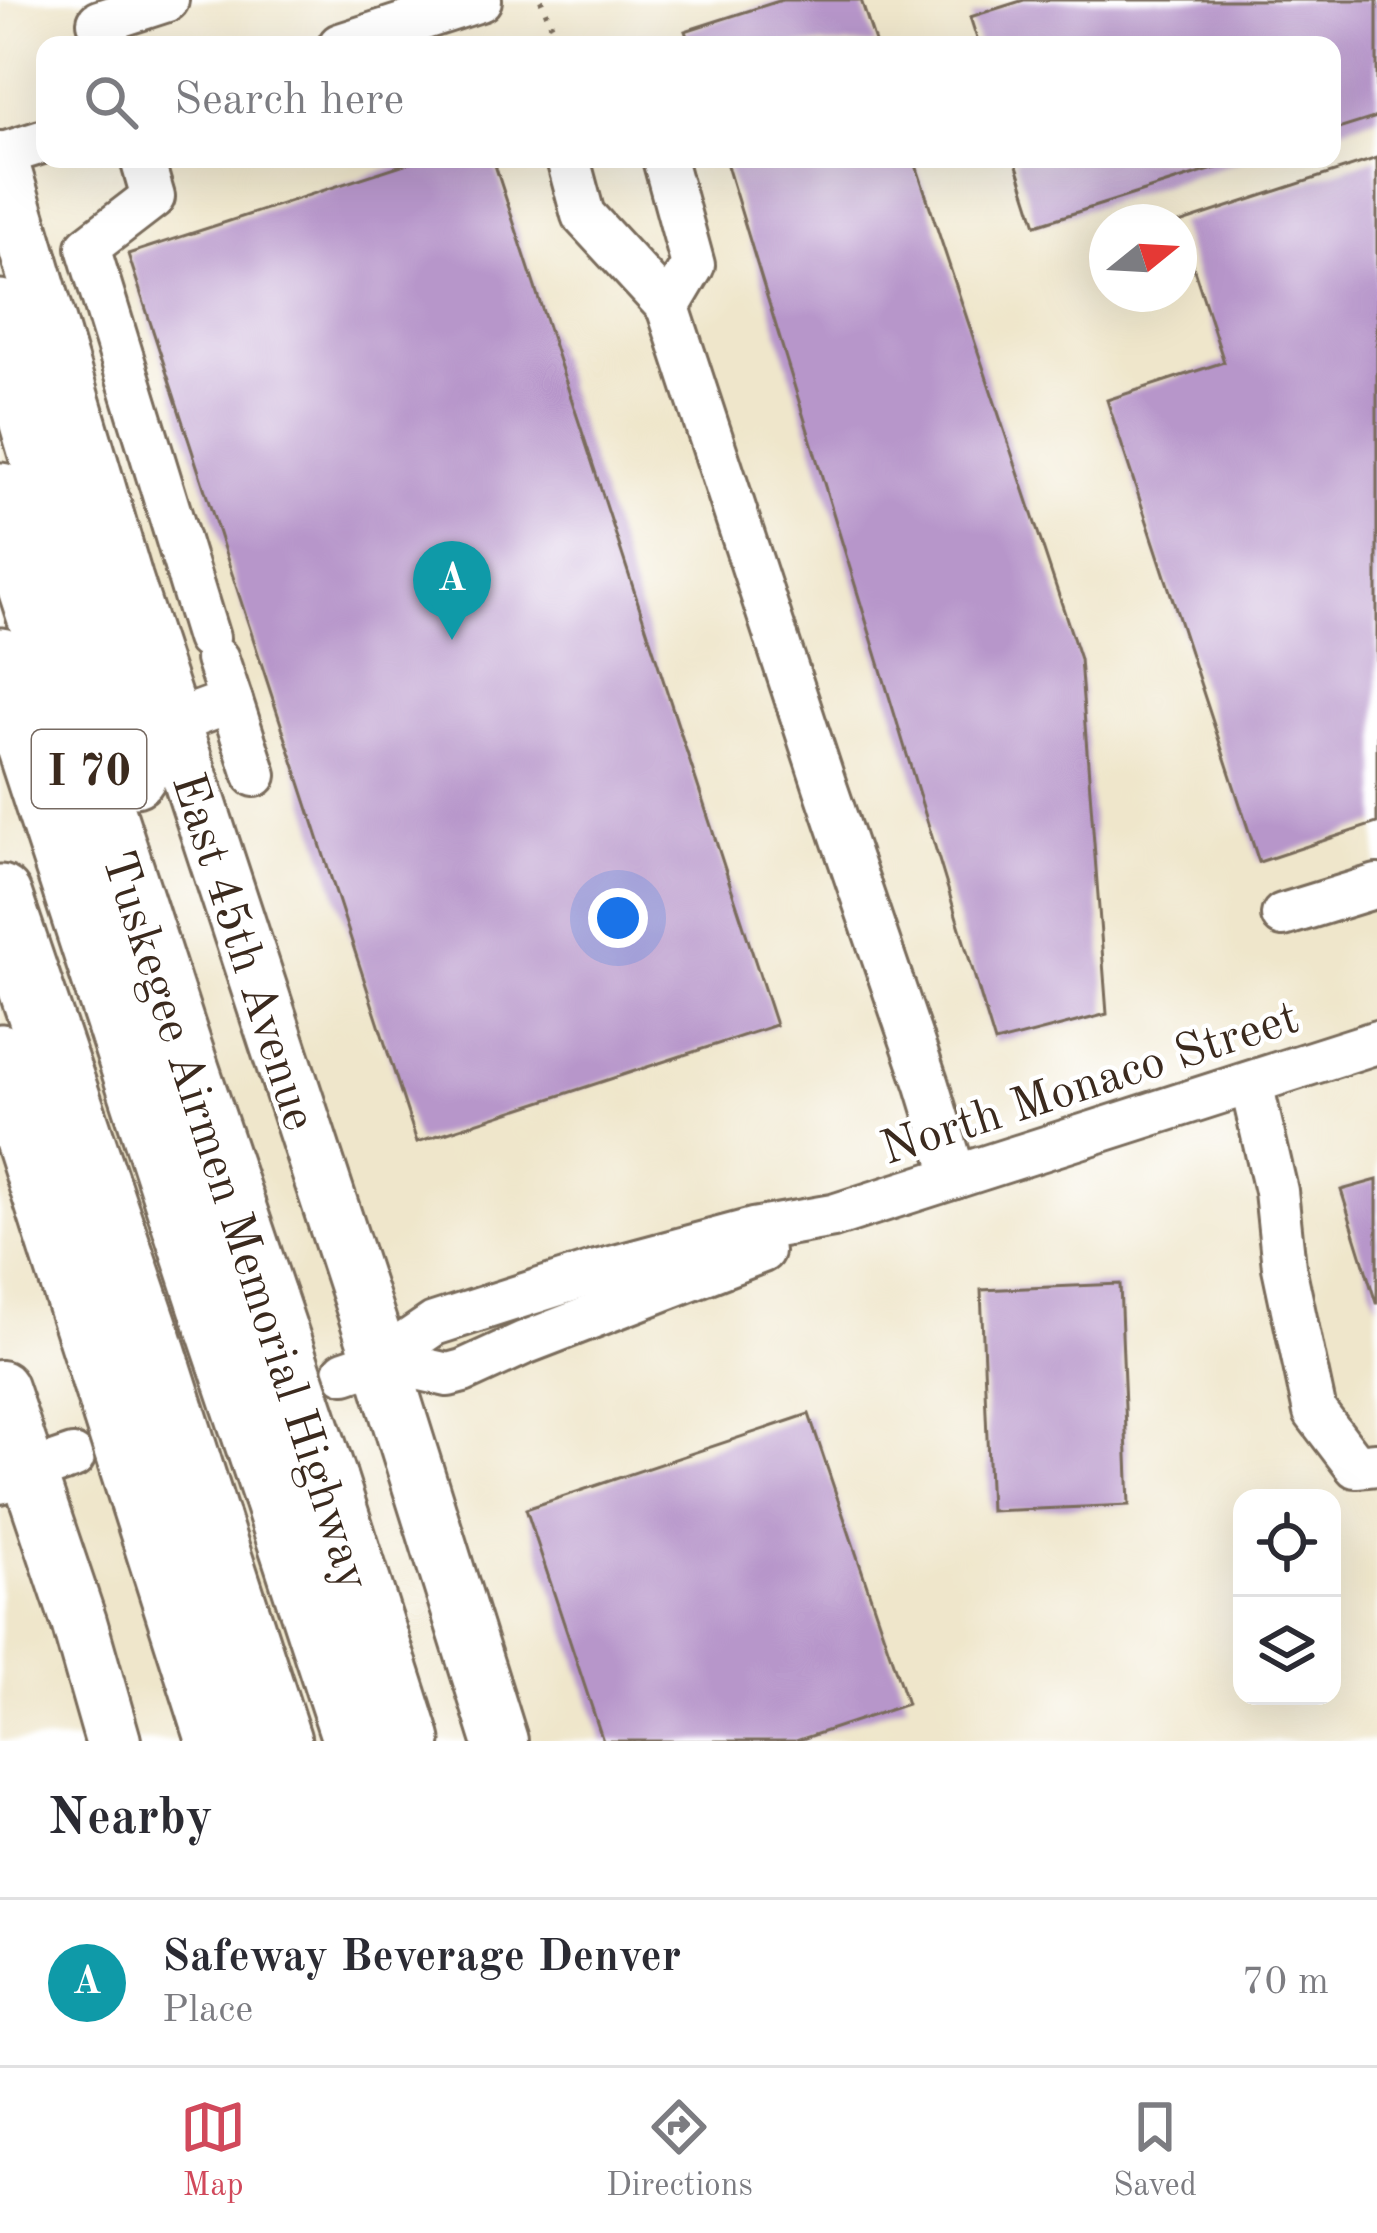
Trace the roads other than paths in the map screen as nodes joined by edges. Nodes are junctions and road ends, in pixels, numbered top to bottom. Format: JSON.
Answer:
{"nodes":[{"id":1,"x":167,"y":0,"type":"edge"},
{"id":2,"x":461,"y":3,"type":"edge"},
{"id":3,"x":99,"y":22,"type":"edge"},
{"id":4,"x":366,"y":36,"type":"edge"},
{"id":5,"x":36,"y":144,"type":"edge"},
{"id":6,"x":0,"y":157,"type":"edge"},
{"id":7,"x":145,"y":168,"type":"edge"},
{"id":8,"x":571,"y":168,"type":"edge"},
{"id":9,"x":666,"y":168,"type":"edge"},
{"id":10,"x":668,"y":307,"type":"junction"},
{"id":11,"x":0,"y":312,"type":"edge"},
{"id":12,"x":0,"y":495,"type":"edge"},
{"id":13,"x":0,"y":660,"type":"edge"},
{"id":14,"x":231,"y":701,"type":"junction"},
{"id":15,"x":171,"y":723,"type":"junction"},
{"id":16,"x":255,"y":776,"type":"dead end"},
{"id":17,"x":1377,"y":886,"type":"edge"},
{"id":18,"x":0,"y":897,"type":"edge"},
{"id":19,"x":1283,"y":915,"type":"dead end"},
{"id":20,"x":1377,"y":1042,"type":"edge"},
{"id":21,"x":178,"y":1043,"type":"junction"},
{"id":22,"x":0,"y":1056,"type":"edge"},
{"id":23,"x":1251,"y":1083,"type":"junction"},
{"id":24,"x":955,"y":1177,"type":"junction"},
{"id":25,"x":239,"y":1307,"type":"junction"},
{"id":26,"x":123,"y":1346,"type":"junction"},
{"id":27,"x":363,"y":1366,"type":"junction"},
{"id":28,"x":0,"y":1388,"type":"edge"},
{"id":29,"x":1377,"y":1464,"type":"edge"},
{"id":30,"x":33,"y":1471,"type":"edge"},
{"id":31,"x":300,"y":1487,"type":"junction"},
{"id":32,"x":180,"y":1528,"type":"junction"},
{"id":33,"x":113,"y":1741,"type":"edge"},
{"id":34,"x":219,"y":1741,"type":"edge"},
{"id":35,"x":279,"y":1741,"type":"edge"},
{"id":36,"x":355,"y":1741,"type":"edge"},
{"id":37,"x":409,"y":1741,"type":"edge"},
{"id":38,"x":500,"y":1741,"type":"edge"}],
"edges":[{"from":1,"to":3,"type":"street"},
{"from":2,"to":4,"type":"street"},
{"from":5,"to":6,"type":"street"},
{"from":6,"to":15,"type":"main road","name":"East 45th Avenue"},
{"from":7,"to":14,"type":"street"},
{"from":8,"to":10,"type":"street"},
{"from":9,"to":10,"type":"street"},
{"from":10,"to":24,"type":"street"},
{"from":11,"to":21,"type":"highway"},
{"from":12,"to":21,"type":"highway","name":"Tuskegee Airmen Memorial Highway","number":"I 70"},
{"from":13,"to":25,"type":"highway"},
{"from":14,"to":15,"type":"street"},
{"from":14,"to":16,"type":"street"},
{"from":15,"to":27,"type":"main road","name":"East 45th Avenue"},
{"from":17,"to":19,"type":"street"},
{"from":18,"to":26,"type":"highway"},
{"from":20,"to":23,"type":"street","name":"North Monaco Street"},
{"from":21,"to":25,"type":"highway","name":"Tuskegee Airmen Memorial Highway","number":"I 70"},
{"from":22,"to":26,"type":"highway"},
{"from":23,"to":24,"type":"street","name":"North Monaco Street"},
{"from":23,"to":29,"type":"street"},
{"from":24,"to":27,"type":"street","name":"North Monaco Street"},
{"from":25,"to":31,"type":"highway","name":"Tuskegee Airmen Memorial Highway","number":"I 70","bridge":true},
{"from":26,"to":32,"type":"highway","bridge":true},
{"from":27,"to":38,"type":"main road","name":"East 45th Avenue"},
{"from":28,"to":30,"type":"main road"},
{"from":30,"to":33,"type":"main road"},
{"from":31,"to":36,"type":"highway"},
{"from":31,"to":37,"type":"highway","name":"Tuskegee Airmen Memorial Highway","number":"I 70"},
{"from":32,"to":34,"type":"highway"},
{"from":32,"to":35,"type":"highway"}]}
